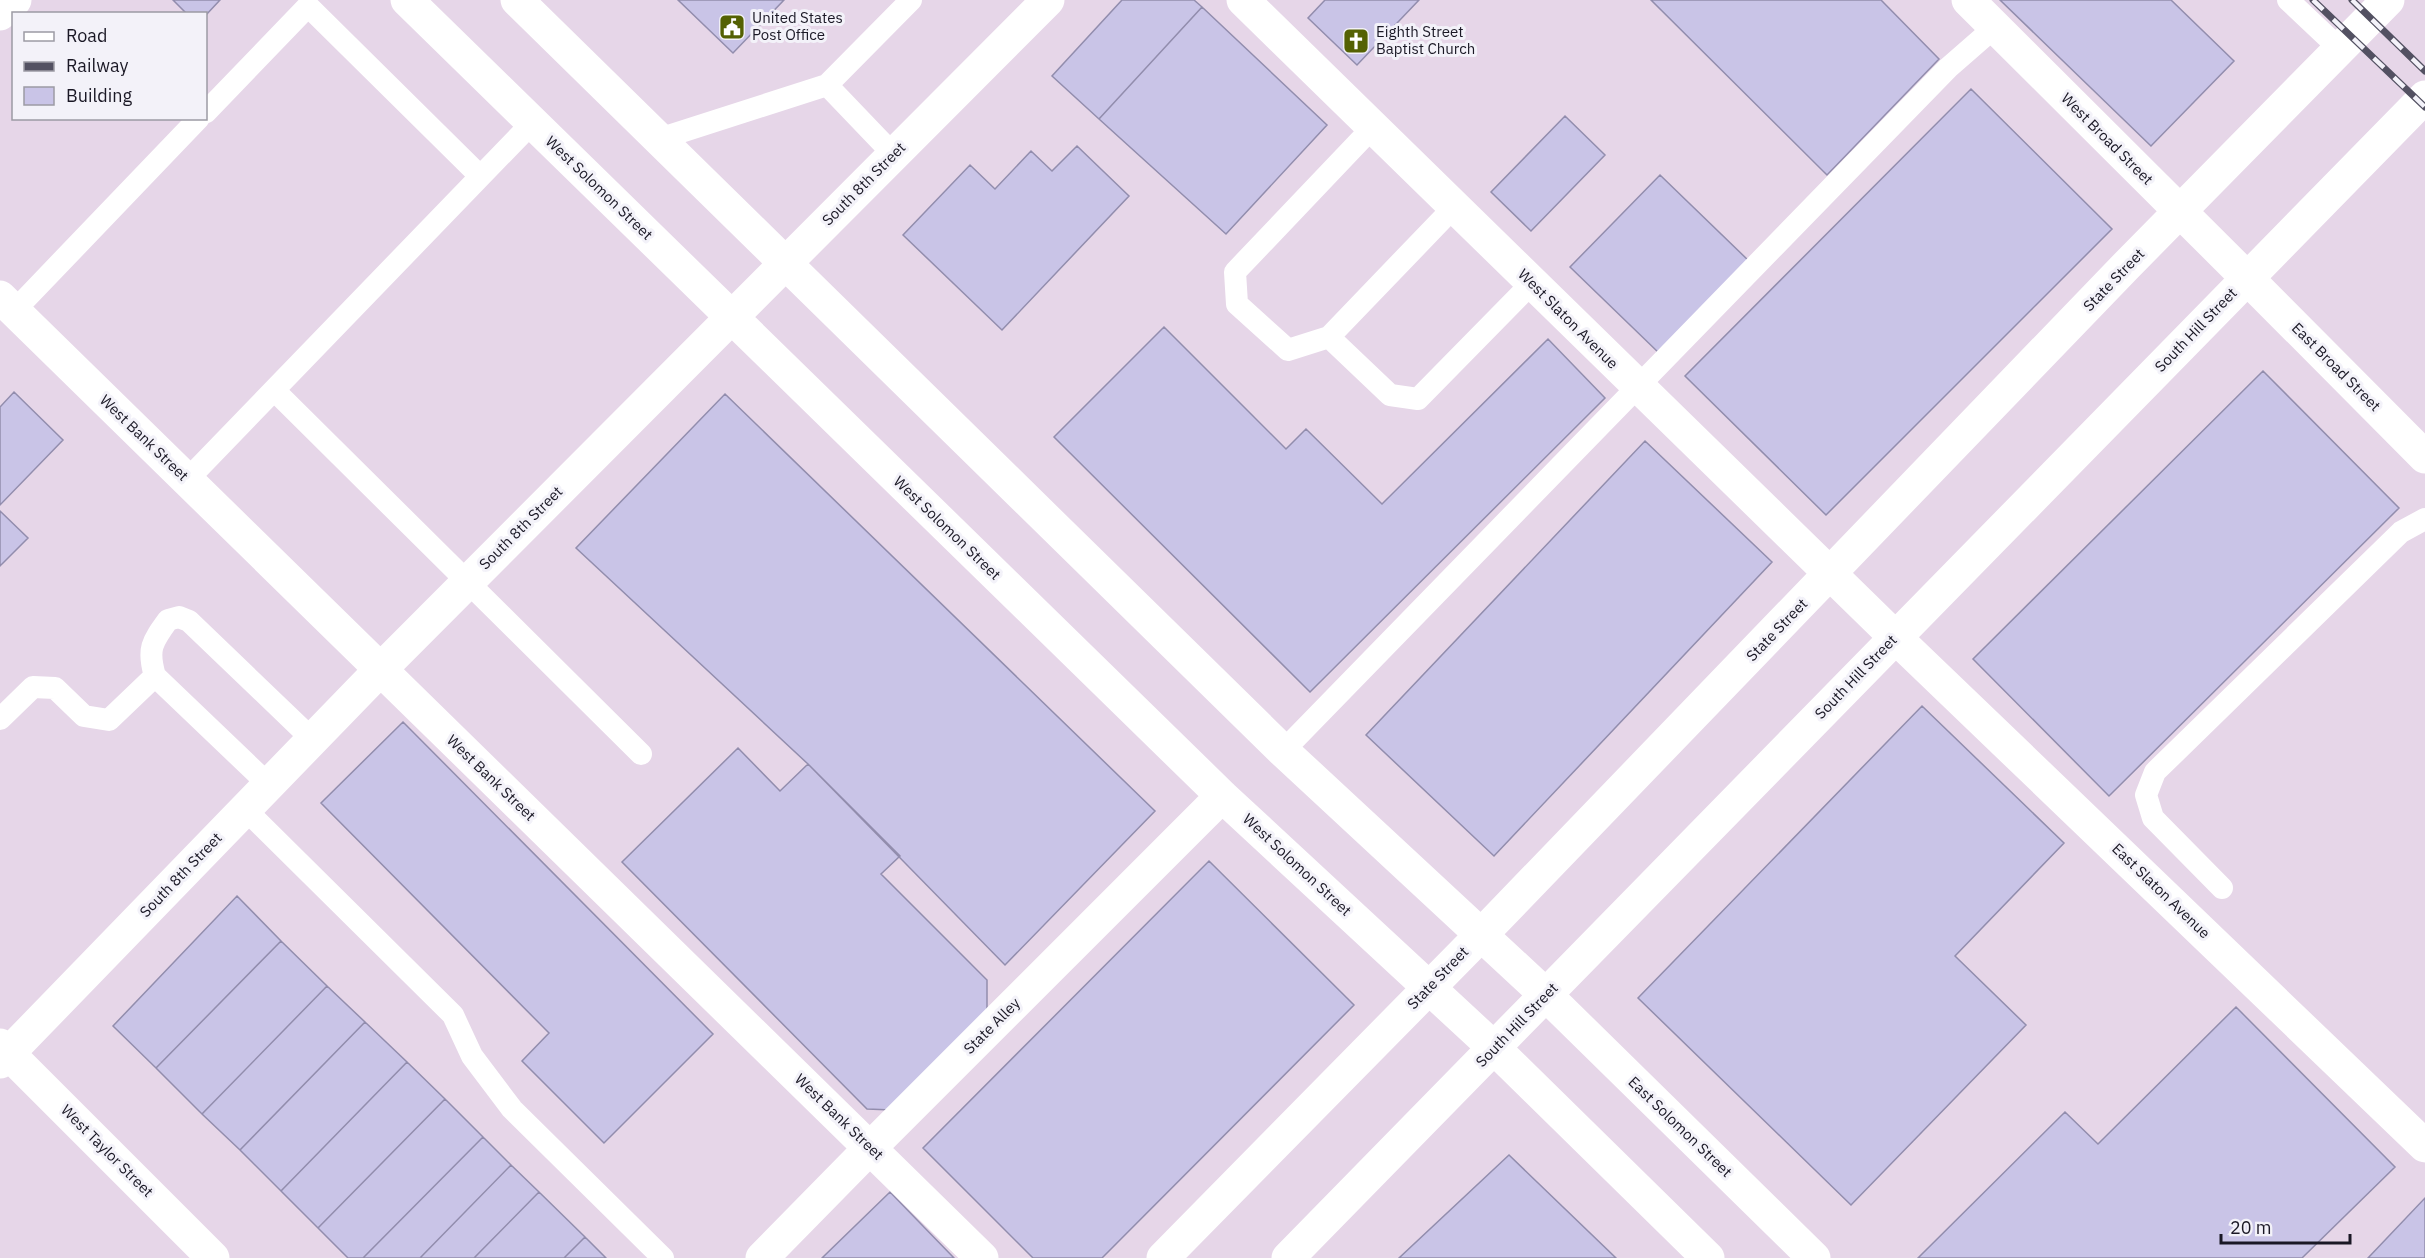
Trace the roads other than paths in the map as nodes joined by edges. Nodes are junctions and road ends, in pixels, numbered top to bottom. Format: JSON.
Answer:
{"nodes":[{"id":1,"x":15,"y":0,"type":"edge"},
{"id":2,"x":407,"y":0,"type":"edge"},
{"id":3,"x":517,"y":0,"type":"edge"},
{"id":4,"x":911,"y":0,"type":"edge"},
{"id":5,"x":1048,"y":0,"type":"edge"},
{"id":6,"x":1243,"y":0,"type":"edge"},
{"id":7,"x":1968,"y":0,"type":"edge"},
{"id":8,"x":2288,"y":0,"type":"edge"},
{"id":9,"x":2388,"y":0,"type":"edge"},
{"id":10,"x":311,"y":3,"type":"edge"},
{"id":11,"x":0,"y":14,"type":"edge"},
{"id":12,"x":1995,"y":27,"type":"junction"},
{"id":13,"x":2341,"y":50,"type":"junction"},
{"id":14,"x":827,"y":85,"type":"junction"},
{"id":15,"x":2425,"y":97,"type":"edge"},
{"id":16,"x":207,"y":111,"type":"edge"},
{"id":17,"x":198,"y":120,"type":"edge"},
{"id":18,"x":532,"y":123,"type":"junction"},
{"id":19,"x":1373,"y":127,"type":"junction"},
{"id":20,"x":659,"y":139,"type":"junction"},
{"id":21,"x":894,"y":155,"type":"junction"},
{"id":22,"x":480,"y":176,"type":"junction"},
{"id":23,"x":1454,"y":207,"type":"junction"},
{"id":24,"x":2180,"y":212,"type":"junction"},
{"id":25,"x":786,"y":262,"type":"junction"},
{"id":26,"x":2247,"y":278,"type":"junction"},
{"id":27,"x":1532,"y":283,"type":"junction"},
{"id":28,"x":7,"y":304,"type":"edge"},
{"id":29,"x":731,"y":317,"type":"junction"},
{"id":30,"x":1329,"y":337,"type":"junction"},
{"id":31,"x":1637,"y":387,"type":"junction"},
{"id":32,"x":274,"y":390,"type":"junction"},
{"id":33,"x":2425,"y":457,"type":"edge"},
{"id":34,"x":187,"y":480,"type":"junction"},
{"id":35,"x":2425,"y":519,"type":"edge"},
{"id":36,"x":1831,"y":573,"type":"junction"},
{"id":37,"x":469,"y":582,"type":"junction"},
{"id":38,"x":1895,"y":637,"type":"junction"},
{"id":39,"x":380,"y":670,"type":"junction"},
{"id":40,"x":155,"y":676,"type":"junction"},
{"id":41,"x":0,"y":719,"type":"edge"},
{"id":42,"x":313,"y":740,"type":"junction"},
{"id":43,"x":1283,"y":751,"type":"junction"},
{"id":44,"x":641,"y":754,"type":"dead end"},
{"id":45,"x":269,"y":785,"type":"junction"},
{"id":46,"x":1222,"y":796,"type":"junction"},
{"id":47,"x":245,"y":809,"type":"junction"},
{"id":48,"x":2222,"y":888,"type":"dead end"},
{"id":49,"x":1482,"y":934,"type":"junction"},
{"id":50,"x":1430,"y":987,"type":"junction"},
{"id":51,"x":1546,"y":995,"type":"junction"},
{"id":52,"x":1494,"y":1048,"type":"junction"},
{"id":53,"x":3,"y":1053,"type":"edge"},
{"id":54,"x":2425,"y":1146,"type":"edge"},
{"id":55,"x":871,"y":1147,"type":"junction"},
{"id":56,"x":213,"y":1258,"type":"edge"},
{"id":57,"x":663,"y":1258,"type":"edge"},
{"id":58,"x":762,"y":1258,"type":"edge"},
{"id":59,"x":982,"y":1258,"type":"edge"},
{"id":60,"x":1164,"y":1258,"type":"edge"},
{"id":61,"x":1288,"y":1258,"type":"edge"},
{"id":62,"x":1708,"y":1258,"type":"edge"},
{"id":63,"x":1814,"y":1258,"type":"edge"}],
"edges":[{"from":1,"to":11,"type":"street"},
{"from":2,"to":18,"type":"street","name":"West Solomon Street"},
{"from":3,"to":20,"type":"street"},
{"from":4,"to":14,"type":"lane"},
{"from":5,"to":21,"type":"street","name":"South 8th Street"},
{"from":6,"to":19,"type":"street","name":"West Slaton Avenue"},
{"from":7,"to":12,"type":"street","name":"West Broad Street"},
{"from":8,"to":13,"type":"lane"},
{"from":9,"to":13,"type":"street","name":"State Street"},
{"from":10,"to":16,"type":"lane"},
{"from":10,"to":22,"type":"lane"},
{"from":12,"to":24,"type":"street","name":"West Broad Street"},
{"from":12,"to":31,"type":"lane"},
{"from":13,"to":24,"type":"street","name":"State Street"},
{"from":14,"to":20,"type":"lane"},
{"from":14,"to":21,"type":"lane"},
{"from":15,"to":26,"type":"street","name":"South Hill Street"},
{"from":17,"to":28,"type":"lane"},
{"from":18,"to":22,"type":"lane"},
{"from":18,"to":29,"type":"street","name":"West Solomon Street"},
{"from":19,"to":23,"type":"street","name":"West Slaton Avenue"},
{"from":19,"to":30,"type":"lane"},
{"from":20,"to":25,"type":"street"},
{"from":21,"to":25,"type":"street","name":"South 8th Street"},
{"from":22,"to":32,"type":"lane"},
{"from":23,"to":27,"type":"street","name":"West Slaton Avenue"},
{"from":23,"to":30,"type":"lane"},
{"from":24,"to":26,"type":"street","name":"West Broad Street"},
{"from":24,"to":36,"type":"street","name":"State Street"},
{"from":25,"to":29,"type":"street","name":"South 8th Street"},
{"from":25,"to":43,"type":"street"},
{"from":26,"to":33,"type":"street","name":"East Broad Street"},
{"from":26,"to":38,"type":"street","name":"South Hill Street"},
{"from":27,"to":30,"type":"lane"},
{"from":27,"to":31,"type":"street","name":"West Slaton Avenue"},
{"from":28,"to":34,"type":"street","name":"West Bank Street"},
{"from":29,"to":37,"type":"street","name":"South 8th Street"},
{"from":29,"to":46,"type":"street","name":"West Solomon Street"},
{"from":31,"to":36,"type":"street","name":"West Slaton Avenue"},
{"from":31,"to":43,"type":"lane"},
{"from":32,"to":34,"type":"lane"},
{"from":32,"to":37,"type":"lane"},
{"from":34,"to":39,"type":"street","name":"West Bank Street"},
{"from":35,"to":48,"type":"lane"},
{"from":36,"to":38,"type":"street","name":"West Slaton Avenue"},
{"from":36,"to":49,"type":"street","name":"State Street"},
{"from":37,"to":39,"type":"street","name":"South 8th Street"},
{"from":37,"to":44,"type":"lane"},
{"from":38,"to":51,"type":"street","name":"South Hill Street"},
{"from":38,"to":54,"type":"street","name":"East Slaton Avenue"},
{"from":39,"to":42,"type":"street","name":"South 8th Street"},
{"from":39,"to":55,"type":"street","name":"West Bank Street"},
{"from":40,"to":41,"type":"lane"},
{"from":40,"to":42,"type":"lane"},
{"from":40,"to":45,"type":"lane"},
{"from":42,"to":45,"type":"street","name":"South 8th Street"},
{"from":43,"to":49,"type":"street"},
{"from":45,"to":47,"type":"street","name":"South 8th Street"},
{"from":46,"to":50,"type":"street","name":"West Solomon Street"},
{"from":46,"to":55,"type":"street","name":"State Alley"},
{"from":47,"to":53,"type":"street","name":"South 8th Street"},
{"from":47,"to":57,"type":"lane"},
{"from":49,"to":50,"type":"street","name":"State Street"},
{"from":49,"to":51,"type":"street"},
{"from":50,"to":52,"type":"street","name":"West Solomon Street"},
{"from":50,"to":60,"type":"street","name":"State Street"},
{"from":51,"to":52,"type":"street","name":"South Hill Street"},
{"from":51,"to":63,"type":"street","name":"East Solomon Street"},
{"from":52,"to":61,"type":"street","name":"South Hill Street"},
{"from":52,"to":62,"type":"street"},
{"from":53,"to":56,"type":"street","name":"West Taylor Street"},
{"from":55,"to":58,"type":"street","name":"State Alley"},
{"from":55,"to":59,"type":"street","name":"West Bank Street"}]}
